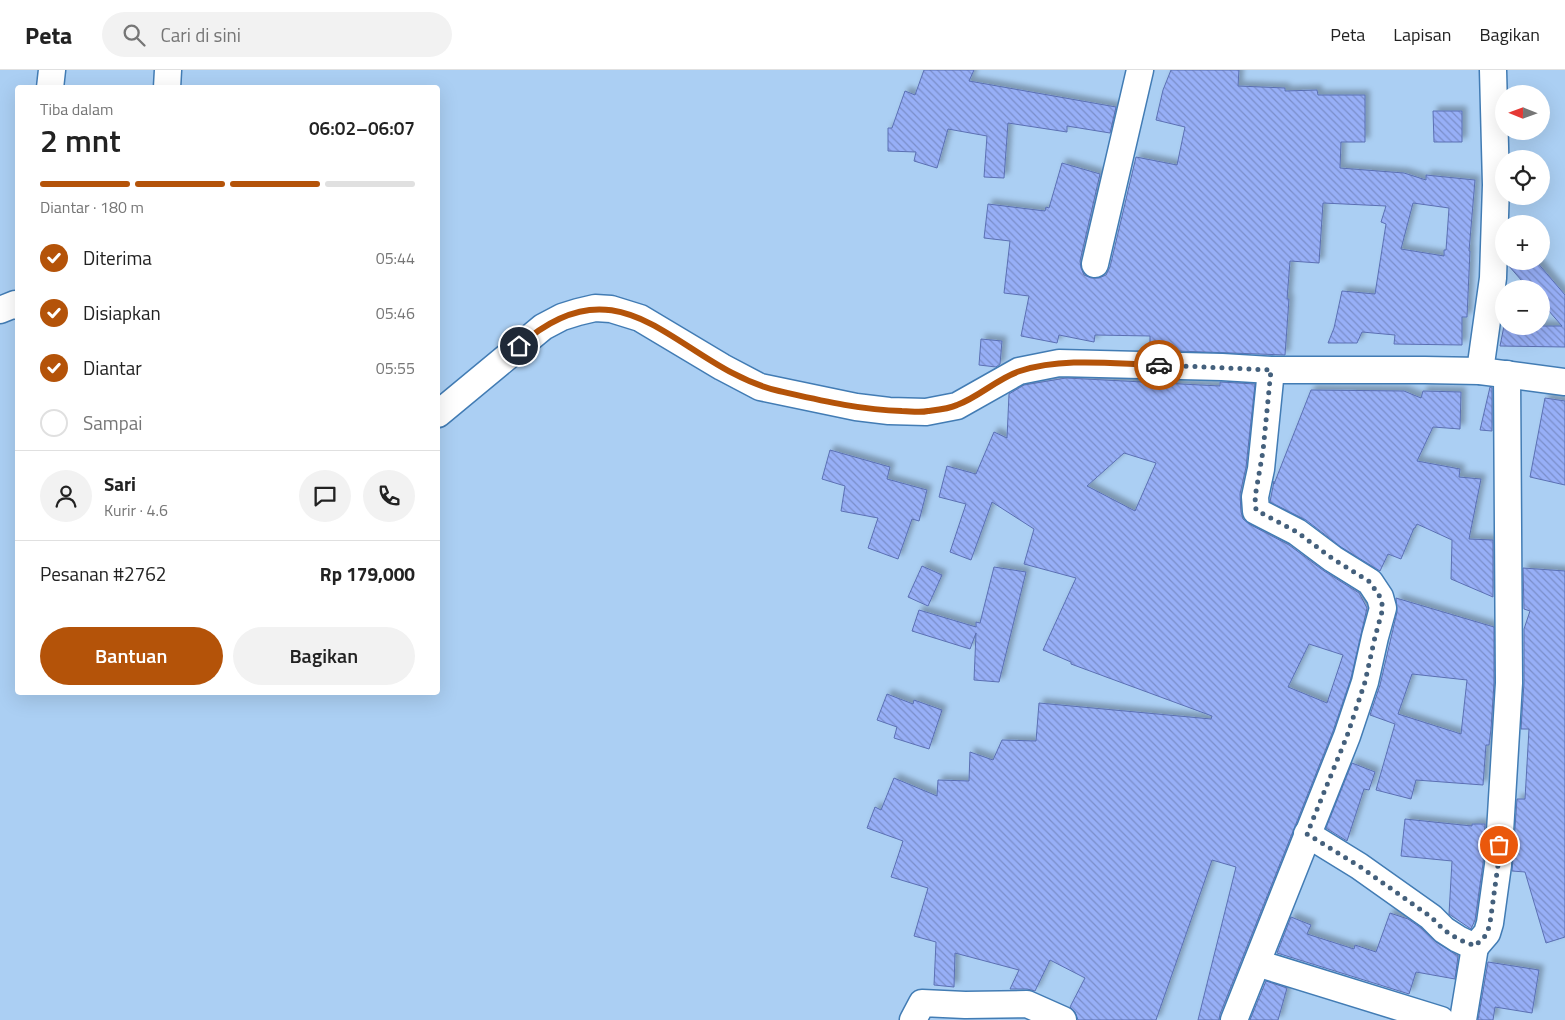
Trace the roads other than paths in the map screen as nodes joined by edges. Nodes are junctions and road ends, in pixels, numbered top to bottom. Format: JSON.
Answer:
{"nodes":[{"id":1,"x":52,"y":70,"type":"edge"},
{"id":2,"x":168,"y":70,"type":"edge"},
{"id":3,"x":1140,"y":70,"type":"edge"},
{"id":4,"x":1493,"y":70,"type":"edge"},
{"id":5,"x":50,"y":85,"type":"edge"},
{"id":6,"x":167,"y":85,"type":"edge"},
{"id":7,"x":1094,"y":264,"type":"dead end"},
{"id":8,"x":1271,"y":370,"type":"junction"},
{"id":9,"x":1480,"y":371,"type":"junction"},
{"id":10,"x":1507,"y":374,"type":"junction"},
{"id":11,"x":1565,"y":382,"type":"edge"},
{"id":12,"x":440,"y":412,"type":"edge"},
{"id":13,"x":1307,"y":834,"type":"junction"},
{"id":14,"x":1475,"y":946,"type":"junction"},
{"id":15,"x":1257,"y":963,"type":"junction"},
{"id":16,"x":913,"y":1020,"type":"edge"},
{"id":17,"x":1063,"y":1020,"type":"edge"},
{"id":18,"x":1234,"y":1020,"type":"edge"},
{"id":19,"x":1441,"y":1020,"type":"edge"},
{"id":20,"x":1463,"y":1020,"type":"edge"}],
"edges":[{"from":1,"to":5,"type":"street"},
{"from":2,"to":6,"type":"street"},
{"from":3,"to":7,"type":"street"},
{"from":4,"to":9,"type":"street"},
{"from":8,"to":9,"type":"street"},
{"from":8,"to":12,"type":"street"},
{"from":8,"to":13,"type":"street"},
{"from":9,"to":10,"type":"street"},
{"from":10,"to":11,"type":"street"},
{"from":10,"to":14,"type":"street"},
{"from":13,"to":14,"type":"street"},
{"from":13,"to":15,"type":"street"},
{"from":14,"to":20,"type":"street"},
{"from":15,"to":18,"type":"street"},
{"from":15,"to":19,"type":"street"},
{"from":16,"to":17,"type":"street"}]}
